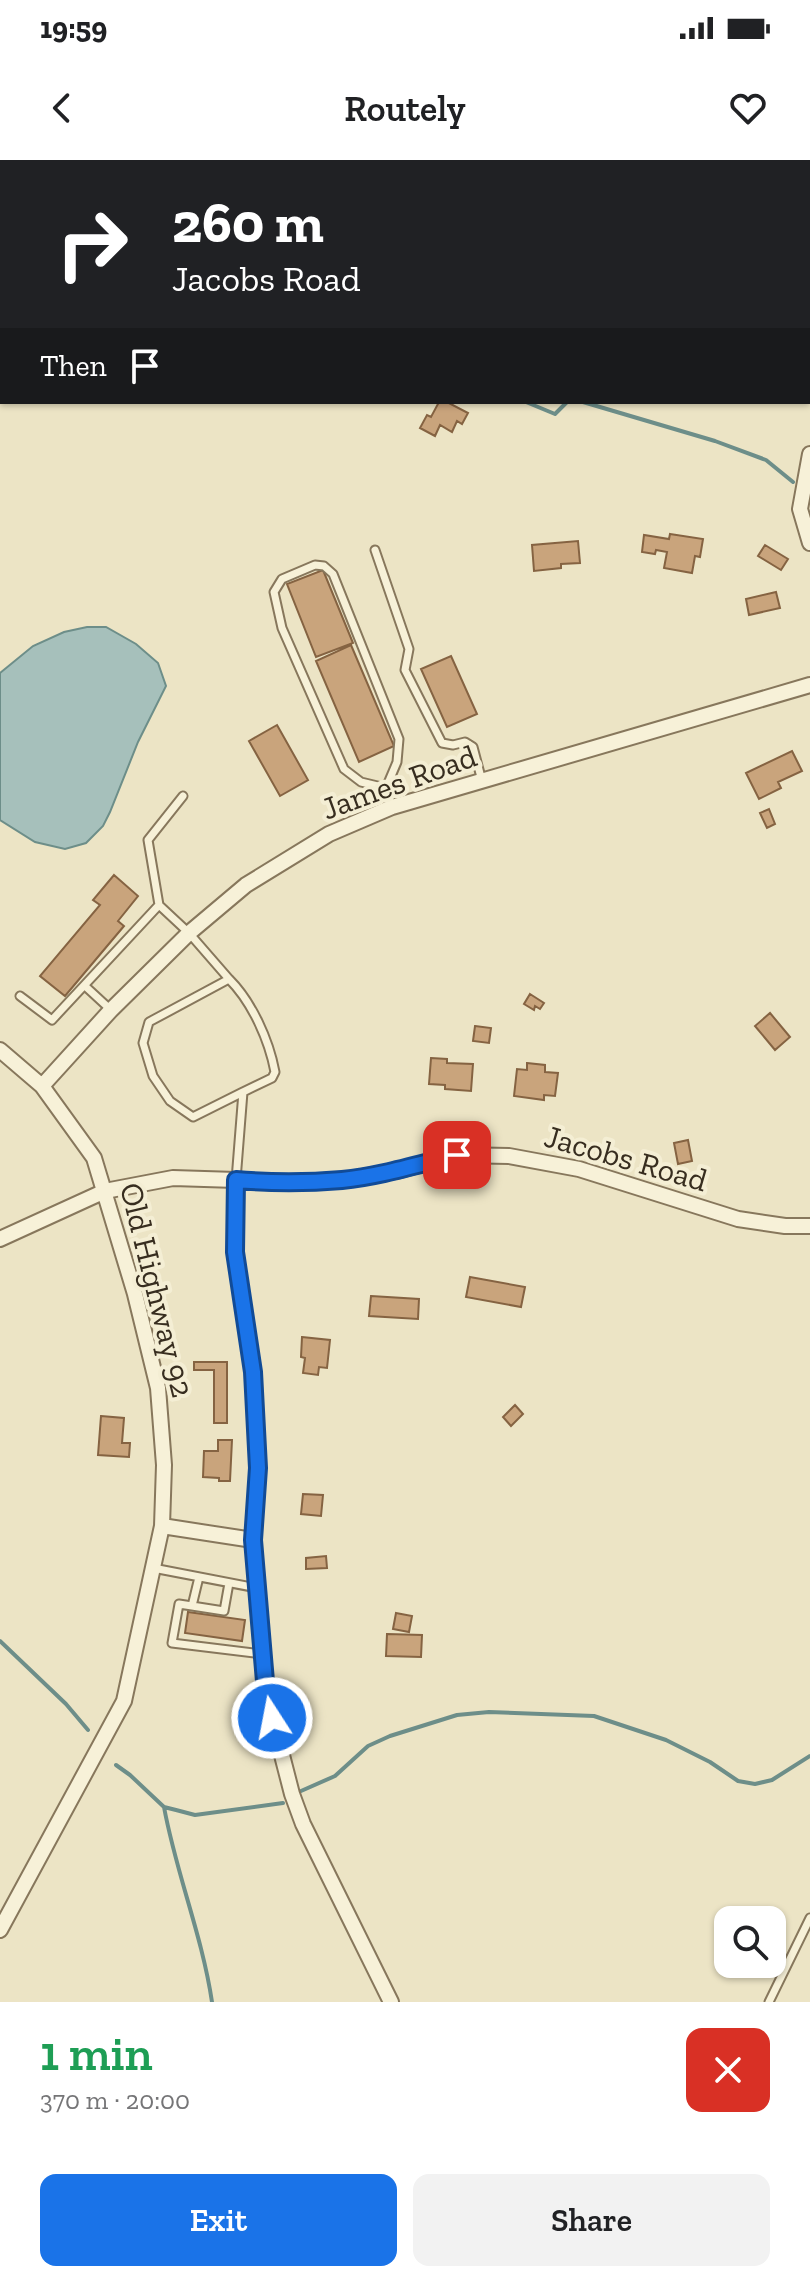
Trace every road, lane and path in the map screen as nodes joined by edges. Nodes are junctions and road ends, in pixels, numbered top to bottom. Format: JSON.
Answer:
{"nodes":[{"id":1,"x":810,"y":454,"type":"edge"},
{"id":2,"x":810,"y":543,"type":"edge"},
{"id":3,"x":375,"y":550,"type":"dead end"},
{"id":4,"x":810,"y":685,"type":"edge"},
{"id":5,"x":482,"y":781,"type":"junction"},
{"id":6,"x":386,"y":788,"type":"junction"},
{"id":7,"x":183,"y":796,"type":"dead end"},
{"id":8,"x":392,"y":807,"type":"junction"},
{"id":9,"x":159,"y":905,"type":"junction"},
{"id":10,"x":189,"y":933,"type":"junction"},
{"id":11,"x":229,"y":979,"type":"junction"},
{"id":12,"x":85,"y":986,"type":"junction"},
{"id":13,"x":20,"y":996,"type":"dead end"},
{"id":14,"x":111,"y":1010,"type":"junction"},
{"id":15,"x":0,"y":1050,"type":"edge"},
{"id":16,"x":42,"y":1086,"type":"junction"},
{"id":17,"x":243,"y":1092,"type":"junction"},
{"id":18,"x":236,"y":1180,"type":"junction"},
{"id":19,"x":105,"y":1191,"type":"junction"},
{"id":20,"x":810,"y":1226,"type":"edge"},
{"id":21,"x":0,"y":1239,"type":"edge"},
{"id":22,"x":162,"y":1526,"type":"junction"},
{"id":23,"x":253,"y":1540,"type":"junction"},
{"id":24,"x":153,"y":1568,"type":"junction"},
{"id":25,"x":199,"y":1577,"type":"junction"},
{"id":26,"x":229,"y":1583,"type":"junction"},
{"id":27,"x":257,"y":1588,"type":"junction"},
{"id":28,"x":192,"y":1606,"type":"junction"},
{"id":29,"x":262,"y":1654,"type":"junction"},
{"id":30,"x":810,"y":1918,"type":"edge"},
{"id":31,"x":0,"y":1930,"type":"edge"},
{"id":32,"x":391,"y":2002,"type":"edge"},
{"id":33,"x":769,"y":2002,"type":"edge"}],
"edges":[{"from":1,"to":2,"type":"street"},
{"from":3,"to":5,"type":"lane"},
{"from":4,"to":5,"type":"street","name":"James Road"},
{"from":5,"to":8,"type":"street","name":"James Road"},
{"from":6,"to":6,"type":"lane"},
{"from":6,"to":8,"type":"lane"},
{"from":7,"to":9,"type":"lane"},
{"from":8,"to":10,"type":"street","name":"James Road"},
{"from":9,"to":10,"type":"lane"},
{"from":9,"to":12,"type":"lane"},
{"from":10,"to":11,"type":"lane"},
{"from":10,"to":14,"type":"street","name":"James Road"},
{"from":11,"to":17,"type":"lane"},
{"from":11,"to":17,"type":"lane"},
{"from":12,"to":13,"type":"lane"},
{"from":12,"to":14,"type":"lane"},
{"from":14,"to":16,"type":"street","name":"James Road"},
{"from":15,"to":16,"type":"street","name":"Old Highway 92"},
{"from":16,"to":19,"type":"street","name":"Old Highway 92"},
{"from":17,"to":18,"type":"lane"},
{"from":18,"to":19,"type":"street","name":"Jacobs Road"},
{"from":18,"to":20,"type":"street","name":"Jacobs Road"},
{"from":18,"to":23,"type":"street"},
{"from":19,"to":21,"type":"street","name":"Jacobs Road"},
{"from":19,"to":22,"type":"street","name":"Old Highway 92"},
{"from":22,"to":23,"type":"street"},
{"from":22,"to":24,"type":"street","name":"Old Highway 92"},
{"from":23,"to":27,"type":"street"},
{"from":24,"to":25,"type":"lane"},
{"from":24,"to":31,"type":"street","name":"Old Highway 92"},
{"from":25,"to":26,"type":"lane"},
{"from":25,"to":28,"type":"lane"},
{"from":26,"to":27,"type":"lane"},
{"from":26,"to":28,"type":"lane"},
{"from":27,"to":29,"type":"street"},
{"from":28,"to":29,"type":"lane"},
{"from":29,"to":32,"type":"street"},
{"from":30,"to":33,"type":"lane"}]}
